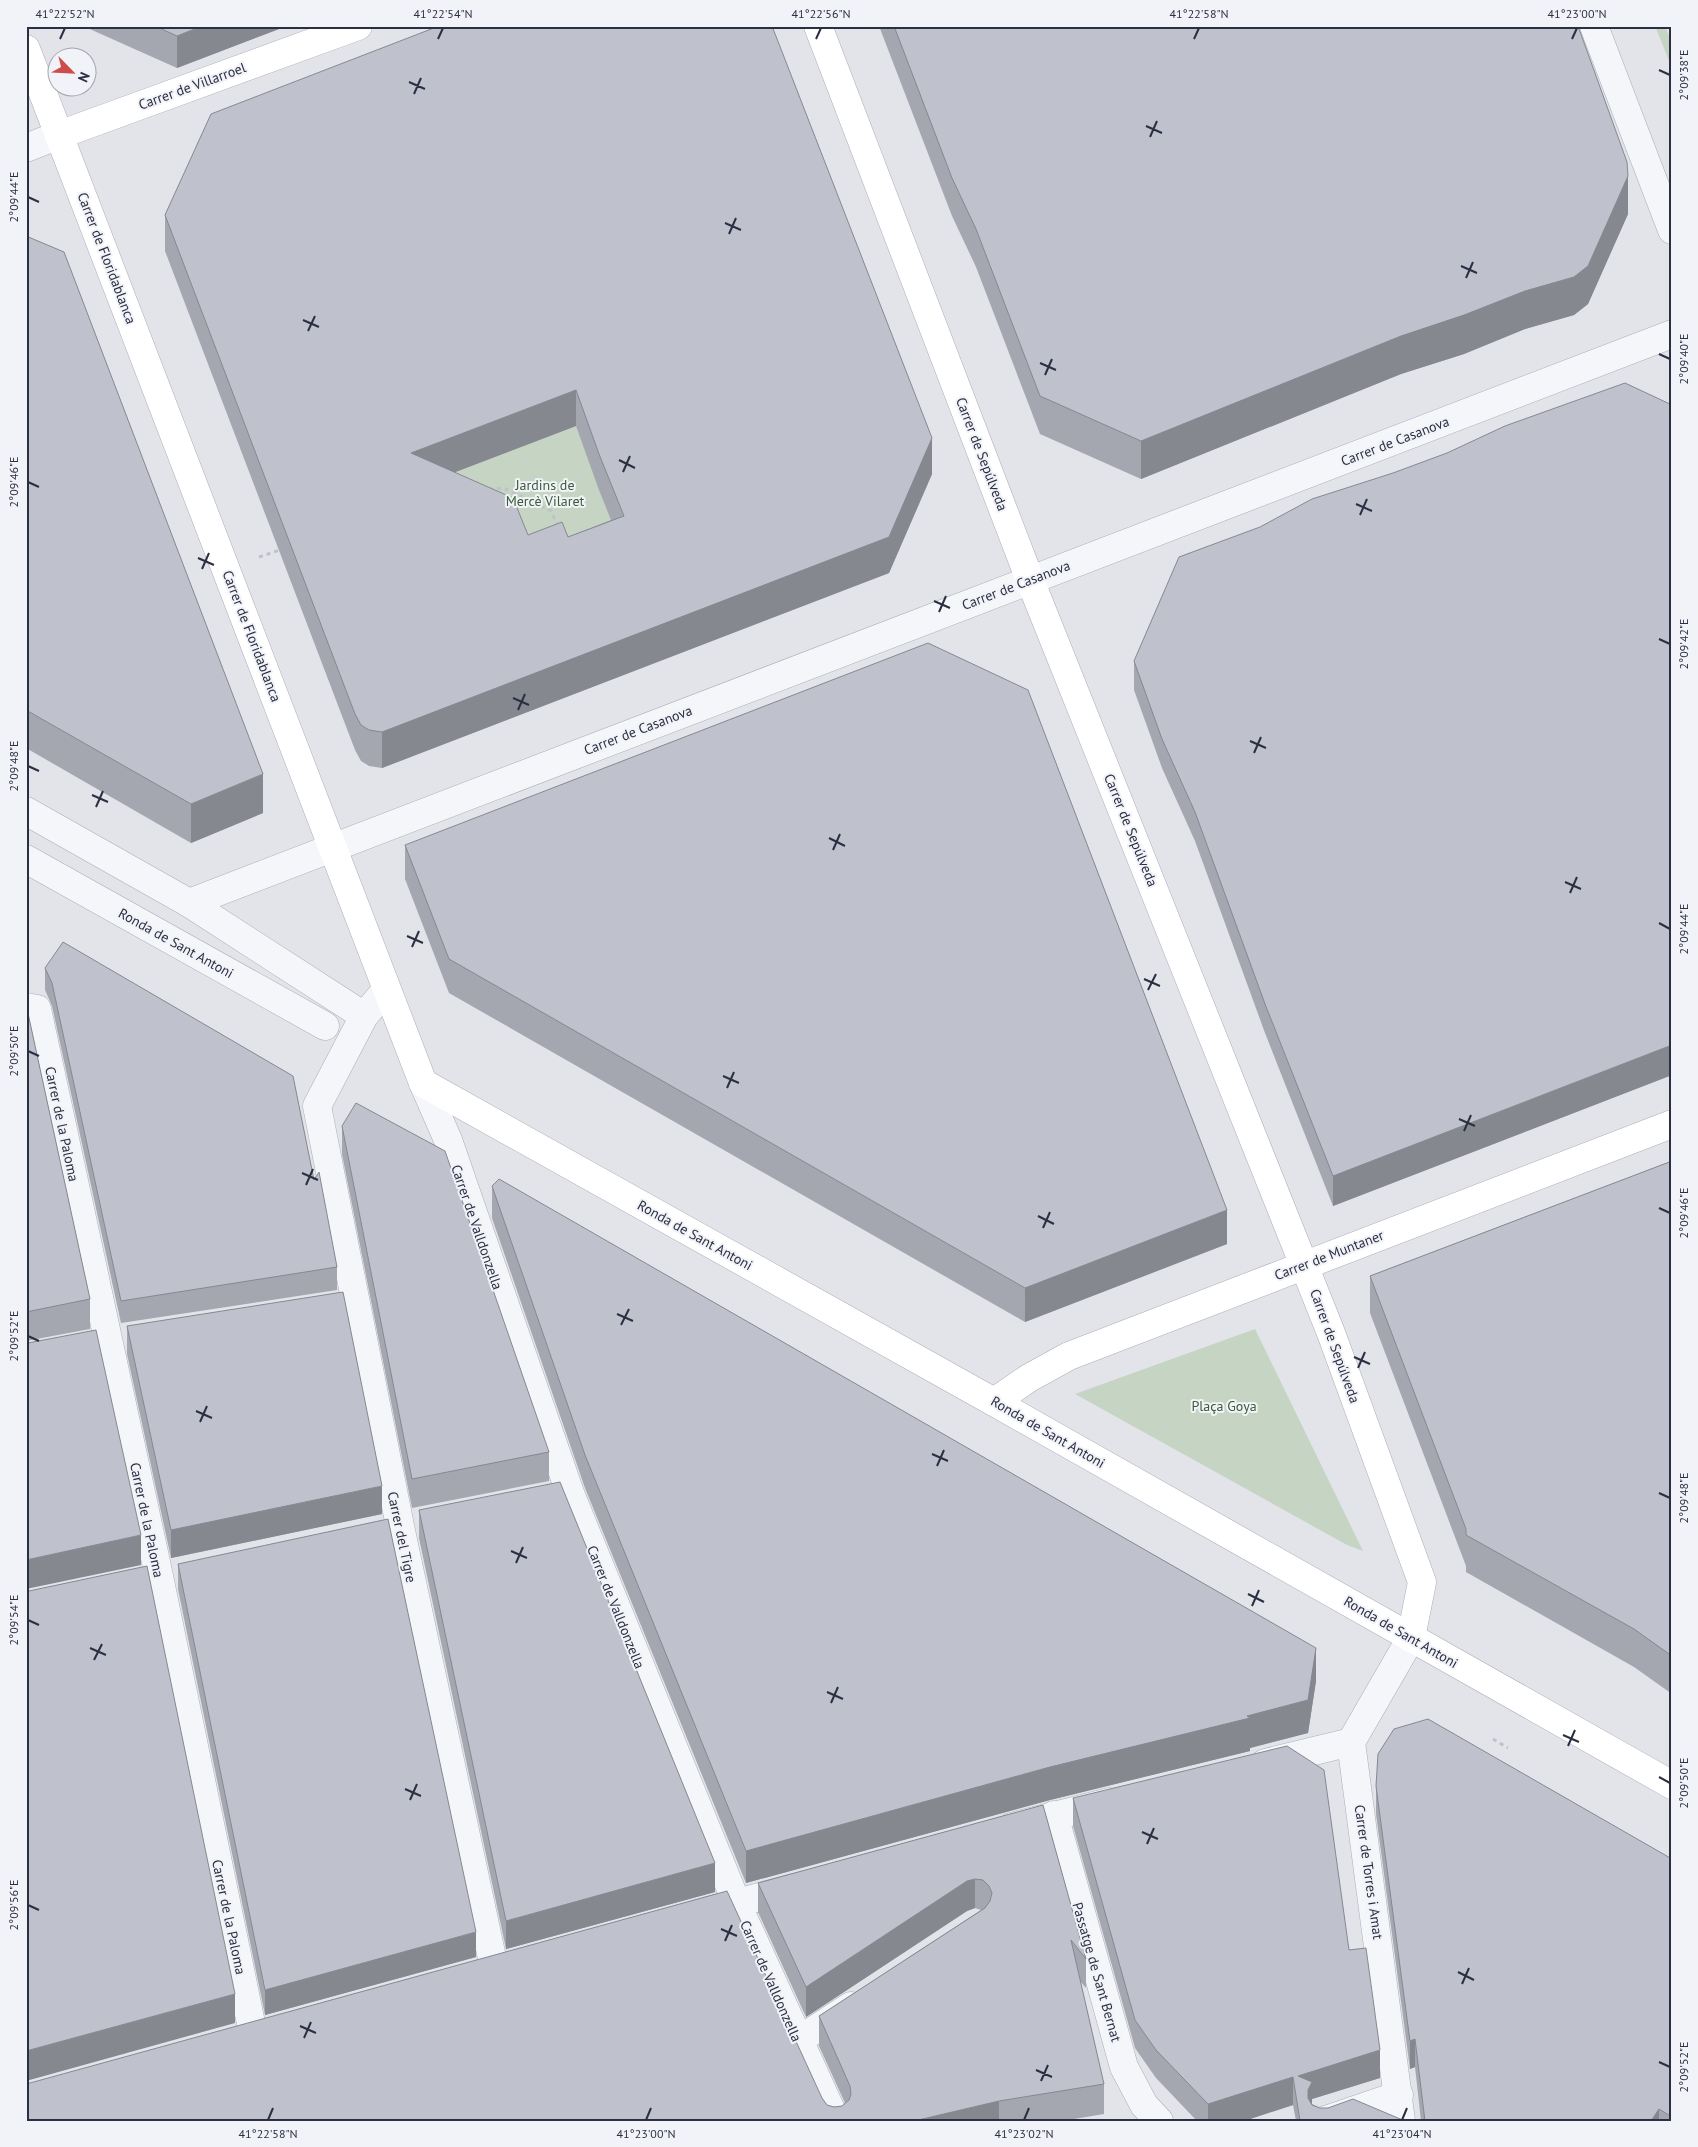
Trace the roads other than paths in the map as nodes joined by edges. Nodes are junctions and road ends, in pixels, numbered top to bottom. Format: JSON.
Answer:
{"nodes":[{"id":1,"x":358,"y":26,"type":"edge"},
{"id":2,"x":818,"y":26,"type":"edge"},
{"id":3,"x":1594,"y":26,"type":"edge"},
{"id":4,"x":26,"y":49,"type":"edge"},
{"id":5,"x":59,"y":135,"type":"junction"},
{"id":6,"x":26,"y":148,"type":"edge"},
{"id":7,"x":1672,"y":230,"type":"edge"},
{"id":8,"x":1672,"y":334,"type":"edge"},
{"id":9,"x":1030,"y":580,"type":"junction"},
{"id":10,"x":26,"y":811,"type":"edge"},
{"id":11,"x":332,"y":847,"type":"junction"},
{"id":12,"x":26,"y":859,"type":"edge"},
{"id":13,"x":189,"y":903,"type":"junction"},
{"id":14,"x":386,"y":990,"type":"junction"},
{"id":15,"x":31,"y":1008,"type":"edge"},
{"id":16,"x":364,"y":1016,"type":"junction"},
{"id":17,"x":325,"y":1026,"type":"dead end"},
{"id":18,"x":423,"y":1083,"type":"junction"},
{"id":19,"x":1672,"y":1124,"type":"edge"},
{"id":20,"x":1304,"y":1264,"type":"junction"},
{"id":21,"x":138,"y":1337,"type":"edge"},
{"id":22,"x":108,"y":1341,"type":"junction"},
{"id":23,"x":81,"y":1346,"type":"edge"},
{"id":24,"x":994,"y":1402,"type":"junction"},
{"id":25,"x":429,"y":1520,"type":"edge"},
{"id":26,"x":400,"y":1526,"type":"junction"},
{"id":27,"x":371,"y":1532,"type":"edge"},
{"id":28,"x":188,"y":1570,"type":"edge"},
{"id":29,"x":160,"y":1576,"type":"junction"},
{"id":30,"x":131,"y":1582,"type":"edge"},
{"id":31,"x":1411,"y":1638,"type":"junction"},
{"id":32,"x":1351,"y":1742,"type":"junction"},
{"id":33,"x":1236,"y":1770,"type":"edge"},
{"id":34,"x":1672,"y":1785,"type":"edge"},
{"id":35,"x":1131,"y":1796,"type":"edge"},
{"id":36,"x":1054,"y":1815,"type":"junction"},
{"id":37,"x":987,"y":1834,"type":"edge"},
{"id":38,"x":814,"y":1882,"type":"edge"},
{"id":39,"x":737,"y":1904,"type":"junction"},
{"id":40,"x":673,"y":1920,"type":"edge"},
{"id":41,"x":522,"y":1960,"type":"edge"},
{"id":42,"x":494,"y":1967,"type":"junction"},
{"id":43,"x":466,"y":1975,"type":"edge"},
{"id":44,"x":868,"y":1995,"type":"edge"},
{"id":45,"x":280,"y":2026,"type":"edge"},
{"id":46,"x":253,"y":2033,"type":"junction"},
{"id":47,"x":802,"y":2038,"type":"dead end"},
{"id":48,"x":224,"y":2041,"type":"edge"},
{"id":49,"x":1400,"y":2108,"type":"edge"},
{"id":50,"x":836,"y":2121,"type":"edge"},
{"id":51,"x":1159,"y":2121,"type":"edge"},
{"id":52,"x":1322,"y":2121,"type":"edge"}],
"edges":[{"from":1,"to":5,"type":"street","name":"Carrer de Villarroel"},
{"from":2,"to":9,"type":"street","name":"Carrer de Sepúlveda"},
{"from":3,"to":7,"type":"street"},
{"from":4,"to":5,"type":"street","name":"Carrer de Floridablanca"},
{"from":5,"to":6,"type":"street","name":"Carrer de Villarroel"},
{"from":5,"to":11,"type":"street","name":"Carrer de Floridablanca"},
{"from":8,"to":9,"type":"street","name":"Carrer de Casanova"},
{"from":9,"to":11,"type":"street","name":"Carrer de Casanova"},
{"from":9,"to":20,"type":"street","name":"Carrer de Sepúlveda"},
{"from":10,"to":13,"type":"street"},
{"from":11,"to":13,"type":"street"},
{"from":11,"to":14,"type":"street","name":"Carrer de Floridablanca"},
{"from":12,"to":17,"type":"street","name":"Ronda de Sant Antoni"},
{"from":13,"to":16,"type":"street"},
{"from":14,"to":16,"type":"street"},
{"from":14,"to":18,"type":"street","name":"Carrer de Floridablanca"},
{"from":15,"to":22,"type":"street","name":"Carrer de la Paloma"},
{"from":16,"to":26,"type":"street","name":"Carrer del Tigre"},
{"from":18,"to":24,"type":"street","name":"Ronda de Sant Antoni"},
{"from":18,"to":39,"type":"street","name":"Carrer de Valldonzella"},
{"from":19,"to":20,"type":"street","name":"Carrer de Muntaner"},
{"from":20,"to":24,"type":"street","name":"Carrer de Muntaner"},
{"from":20,"to":31,"type":"street","name":"Carrer de Sepúlveda"},
{"from":21,"to":22,"type":"street"},
{"from":22,"to":23,"type":"street"},
{"from":22,"to":29,"type":"street","name":"Carrer de la Paloma"},
{"from":24,"to":31,"type":"street","name":"Ronda de Sant Antoni"},
{"from":25,"to":26,"type":"street"},
{"from":26,"to":27,"type":"street"},
{"from":26,"to":42,"type":"street","name":"Carrer del Tigre"},
{"from":28,"to":29,"type":"street"},
{"from":29,"to":30,"type":"street"},
{"from":29,"to":46,"type":"street","name":"Carrer de la Paloma"},
{"from":31,"to":32,"type":"street"},
{"from":31,"to":34,"type":"street","name":"Ronda de Sant Antoni"},
{"from":32,"to":33,"type":"street"},
{"from":32,"to":49,"type":"street","name":"Carrer de Torres i Amat"},
{"from":35,"to":36,"type":"street"},
{"from":36,"to":37,"type":"street"},
{"from":36,"to":51,"type":"street","name":"Passatge de Sant Bernat"},
{"from":38,"to":39,"type":"street"},
{"from":39,"to":40,"type":"street"},
{"from":39,"to":50,"type":"street","name":"Carrer de Valldonzella"},
{"from":41,"to":42,"type":"street"},
{"from":42,"to":43,"type":"street"},
{"from":44,"to":47,"type":"street"},
{"from":45,"to":46,"type":"street"},
{"from":46,"to":48,"type":"street"},
{"from":49,"to":52,"type":"street"}]}
